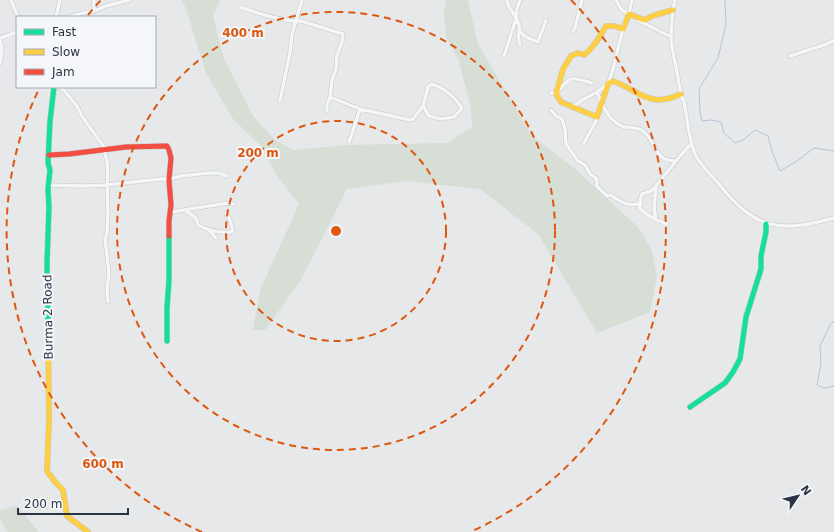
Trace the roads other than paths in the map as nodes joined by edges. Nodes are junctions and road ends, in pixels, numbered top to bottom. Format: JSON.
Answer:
{"nodes":[{"id":1,"x":11,"y":0,"type":"edge"},
{"id":2,"x":60,"y":0,"type":"edge"},
{"id":3,"x":94,"y":0,"type":"edge"},
{"id":4,"x":129,"y":0,"type":"edge"},
{"id":5,"x":302,"y":0,"type":"edge"},
{"id":6,"x":520,"y":0,"type":"edge"},
{"id":7,"x":582,"y":0,"type":"edge"},
{"id":8,"x":616,"y":0,"type":"edge"},
{"id":9,"x":632,"y":0,"type":"edge"},
{"id":10,"x":674,"y":0,"type":"edge"},
{"id":11,"x":507,"y":2,"type":"dead end"},
{"id":12,"x":240,"y":7,"type":"dead end"},
{"id":13,"x":673,"y":10,"type":"junction"},
{"id":14,"x":94,"y":11,"type":"junction"},
{"id":15,"x":629,"y":14,"type":"junction"},
{"id":16,"x":17,"y":16,"type":"edge"},
{"id":17,"x":56,"y":16,"type":"edge"},
{"id":18,"x":72,"y":16,"type":"edge"},
{"id":19,"x":516,"y":19,"type":"junction"},
{"id":20,"x":546,"y":20,"type":"dead end"},
{"id":21,"x":296,"y":21,"type":"junction"},
{"id":22,"x":623,"y":29,"type":"junction"},
{"id":23,"x":519,"y":30,"type":"junction"},
{"id":24,"x":573,"y":31,"type":"dead end"},
{"id":25,"x":16,"y":32,"type":"edge"},
{"id":26,"x":0,"y":38,"type":"edge"},
{"id":27,"x":671,"y":38,"type":"junction"},
{"id":28,"x":834,"y":40,"type":"edge"},
{"id":29,"x":520,"y":44,"type":"dead end"},
{"id":30,"x":504,"y":56,"type":"dead end"},
{"id":31,"x":790,"y":56,"type":"dead end"},
{"id":32,"x":0,"y":63,"type":"edge"},
{"id":33,"x":592,"y":84,"type":"dead end"},
{"id":34,"x":608,"y":84,"type":"junction"},
{"id":35,"x":54,"y":88,"type":"edge"},
{"id":36,"x":61,"y":88,"type":"edge"},
{"id":37,"x":597,"y":92,"type":"junction"},
{"id":38,"x":554,"y":94,"type":"junction"},
{"id":39,"x":681,"y":94,"type":"junction"},
{"id":40,"x":330,"y":97,"type":"junction"},
{"id":41,"x":280,"y":101,"type":"dead end"},
{"id":42,"x":602,"y":103,"type":"junction"},
{"id":43,"x":423,"y":106,"type":"junction"},
{"id":44,"x":572,"y":107,"type":"junction"},
{"id":45,"x":360,"y":108,"type":"junction"},
{"id":46,"x":551,"y":110,"type":"dead end"},
{"id":47,"x":327,"y":111,"type":"dead end"},
{"id":48,"x":597,"y":117,"type":"junction"},
{"id":49,"x":349,"y":142,"type":"dead end"},
{"id":50,"x":692,"y":143,"type":"junction"},
{"id":51,"x":584,"y":144,"type":"dead end"},
{"id":52,"x":687,"y":148,"type":"junction"},
{"id":53,"x":694,"y":148,"type":"junction"},
{"id":54,"x":104,"y":150,"type":"junction"},
{"id":55,"x":49,"y":155,"type":"junction"},
{"id":56,"x":676,"y":161,"type":"junction"},
{"id":57,"x":227,"y":176,"type":"dead end"},
{"id":58,"x":169,"y":179,"type":"junction"},
{"id":59,"x":49,"y":185,"type":"junction"},
{"id":60,"x":107,"y":185,"type":"junction"},
{"id":61,"x":656,"y":186,"type":"junction"},
{"id":62,"x":641,"y":203,"type":"junction"},
{"id":63,"x":234,"y":204,"type":"dead end"},
{"id":64,"x":635,"y":206,"type":"junction"},
{"id":65,"x":639,"y":208,"type":"junction"},
{"id":66,"x":185,"y":210,"type":"junction"},
{"id":67,"x":171,"y":212,"type":"junction"},
{"id":68,"x":226,"y":213,"type":"dead end"},
{"id":69,"x":834,"y":218,"type":"edge"},
{"id":70,"x":656,"y":220,"type":"junction"},
{"id":71,"x":667,"y":224,"type":"dead end"},
{"id":72,"x":766,"y":224,"type":"junction"},
{"id":73,"x":209,"y":230,"type":"junction"},
{"id":74,"x":216,"y":238,"type":"dead end"},
{"id":75,"x":108,"y":302,"type":"dead end"},
{"id":76,"x":167,"y":341,"type":"dead end"},
{"id":77,"x":690,"y":407,"type":"dead end"},
{"id":78,"x":88,"y":532,"type":"edge"}],
"edges":[{"from":1,"to":16,"type":"street"},
{"from":2,"to":17,"type":"street"},
{"from":3,"to":14,"type":"street"},
{"from":4,"to":14,"type":"street"},
{"from":5,"to":21,"type":"street"},
{"from":6,"to":19,"type":"street"},
{"from":7,"to":24,"type":"street"},
{"from":8,"to":15,"type":"street"},
{"from":9,"to":15,"type":"street"},
{"from":10,"to":13,"type":"street"},
{"from":11,"to":19,"type":"street"},
{"from":12,"to":21,"type":"street"},
{"from":13,"to":15,"type":"street"},
{"from":13,"to":27,"type":"street"},
{"from":14,"to":18,"type":"street"},
{"from":15,"to":22,"type":"street"},
{"from":15,"to":27,"type":"street"},
{"from":19,"to":23,"type":"street"},
{"from":19,"to":30,"type":"street"},
{"from":20,"to":23,"type":"street"},
{"from":21,"to":40,"type":"street"},
{"from":21,"to":41,"type":"street"},
{"from":22,"to":34,"type":"street"},
{"from":22,"to":38,"type":"street"},
{"from":23,"to":29,"type":"street"},
{"from":25,"to":26,"type":"street"},
{"from":26,"to":32,"type":"street"},
{"from":27,"to":39,"type":"street"},
{"from":28,"to":31,"type":"street"},
{"from":33,"to":38,"type":"street"},
{"from":34,"to":37,"type":"street"},
{"from":34,"to":39,"type":"street"},
{"from":34,"to":42,"type":"street"},
{"from":35,"to":55,"type":"street","name":"Burma 2 Road"},
{"from":36,"to":54,"type":"street"},
{"from":37,"to":42,"type":"street"},
{"from":37,"to":44,"type":"street"},
{"from":38,"to":44,"type":"street"},
{"from":39,"to":50,"type":"street"},
{"from":40,"to":45,"type":"street"},
{"from":40,"to":47,"type":"street"},
{"from":42,"to":48,"type":"street"},
{"from":42,"to":56,"type":"street"},
{"from":43,"to":43,"type":"street"},
{"from":43,"to":45,"type":"street"},
{"from":44,"to":48,"type":"street"},
{"from":45,"to":49,"type":"street"},
{"from":46,"to":64,"type":"street"},
{"from":48,"to":51,"type":"street"},
{"from":50,"to":52,"type":"street"},
{"from":50,"to":53,"type":"street"},
{"from":52,"to":53,"type":"street"},
{"from":52,"to":56,"type":"street"},
{"from":53,"to":72,"type":"street"},
{"from":54,"to":55,"type":"street"},
{"from":54,"to":58,"type":"street"},
{"from":54,"to":60,"type":"street"},
{"from":55,"to":59,"type":"street","name":"Burma 2 Road"},
{"from":56,"to":61,"type":"street"},
{"from":57,"to":58,"type":"street"},
{"from":58,"to":60,"type":"street"},
{"from":58,"to":67,"type":"street"},
{"from":59,"to":60,"type":"street"},
{"from":59,"to":78,"type":"street","name":"Burma 2 Road"},
{"from":60,"to":75,"type":"street"},
{"from":61,"to":62,"type":"street"},
{"from":61,"to":70,"type":"street"},
{"from":62,"to":64,"type":"street"},
{"from":62,"to":65,"type":"street"},
{"from":63,"to":66,"type":"street"},
{"from":64,"to":65,"type":"street"},
{"from":65,"to":70,"type":"street"},
{"from":66,"to":67,"type":"street"},
{"from":66,"to":73,"type":"street"},
{"from":67,"to":76,"type":"street"},
{"from":68,"to":73,"type":"street"},
{"from":69,"to":72,"type":"street"},
{"from":70,"to":71,"type":"street"},
{"from":72,"to":77,"type":"street"},
{"from":73,"to":74,"type":"street"}]}
